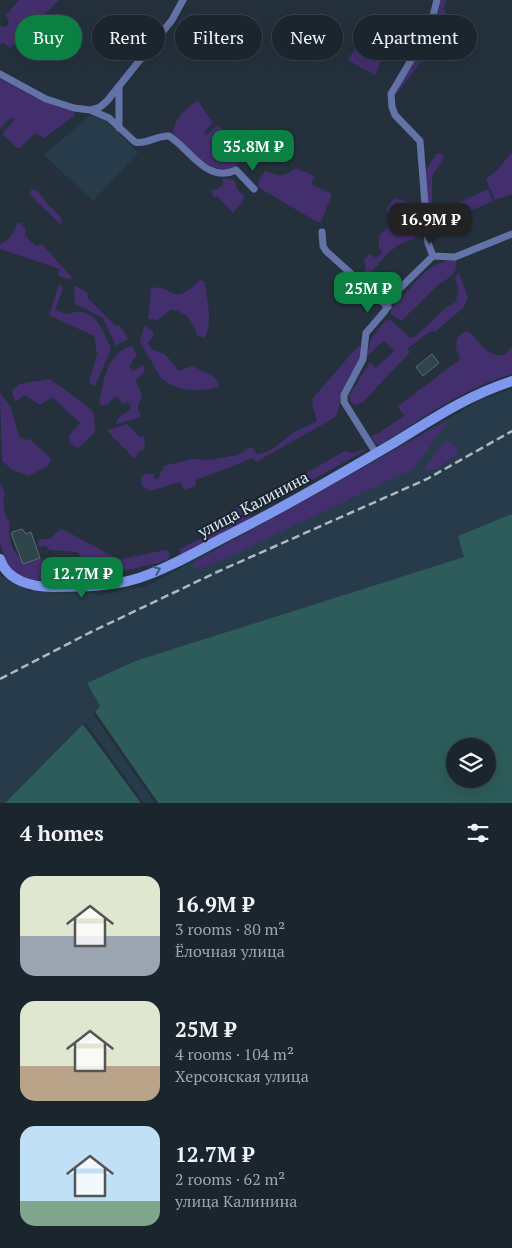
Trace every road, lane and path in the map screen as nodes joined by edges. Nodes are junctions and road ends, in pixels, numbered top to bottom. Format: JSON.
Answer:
{"nodes":[{"id":1,"x":183,"y":0,"type":"edge"},
{"id":2,"x":437,"y":0,"type":"edge"},
{"id":3,"x":0,"y":74,"type":"edge"},
{"id":4,"x":119,"y":87,"type":"junction"},
{"id":5,"x":90,"y":110,"type":"junction"},
{"id":6,"x":119,"y":128,"type":"junction"},
{"id":7,"x":254,"y":189,"type":"dead end"},
{"id":8,"x":322,"y":232,"type":"dead end"},
{"id":9,"x":512,"y":234,"type":"edge"},
{"id":10,"x":433,"y":256,"type":"junction"},
{"id":11,"x":388,"y":307,"type":"junction"},
{"id":12,"x":512,"y":381,"type":"edge"},
{"id":13,"x":376,"y":453,"type":"junction"},
{"id":14,"x":0,"y":559,"type":"edge"}],
"edges":[{"from":1,"to":4,"type":"street"},
{"from":2,"to":10,"type":"street"},
{"from":3,"to":5,"type":"street"},
{"from":4,"to":5,"type":"street"},
{"from":4,"to":6,"type":"street"},
{"from":5,"to":6,"type":"street"},
{"from":6,"to":7,"type":"street"},
{"from":8,"to":11,"type":"street"},
{"from":9,"to":10,"type":"street"},
{"from":10,"to":11,"type":"street"},
{"from":11,"to":13,"type":"street"},
{"from":12,"to":13,"type":"main road","name":"улица Калинина"},
{"from":14,"to":13,"type":"main road","name":"улица Калинина","one_way":true}]}
